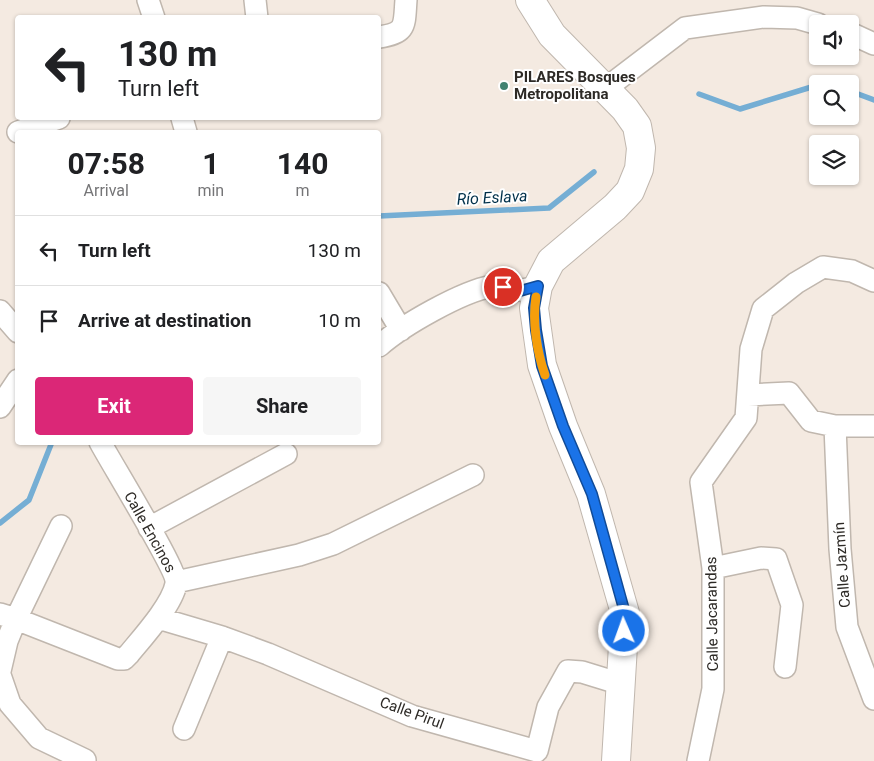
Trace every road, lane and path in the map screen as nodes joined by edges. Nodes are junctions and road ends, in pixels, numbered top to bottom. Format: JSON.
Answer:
{"nodes":[{"id":1,"x":148,"y":0,"type":"edge"},
{"id":2,"x":255,"y":0,"type":"edge"},
{"id":3,"x":406,"y":0,"type":"edge"},
{"id":4,"x":530,"y":0,"type":"edge"},
{"id":5,"x":153,"y":15,"type":"edge"},
{"id":6,"x":257,"y":15,"type":"edge"},
{"id":7,"x":809,"y":21,"type":"edge"},
{"id":8,"x":381,"y":37,"type":"edge"},
{"id":9,"x":859,"y":37,"type":"edge"},
{"id":10,"x":874,"y":44,"type":"edge"},
{"id":11,"x":605,"y":89,"type":"junction"},
{"id":12,"x":54,"y":120,"type":"edge"},
{"id":13,"x":26,"y":130,"type":"edge"},
{"id":14,"x":15,"y":134,"type":"edge"},
{"id":15,"x":0,"y":139,"type":"edge"},
{"id":16,"x":874,"y":281,"type":"edge"},
{"id":17,"x":538,"y":286,"type":"junction"},
{"id":18,"x":381,"y":296,"type":"edge"},
{"id":19,"x":0,"y":311,"type":"edge"},
{"id":20,"x":15,"y":328,"type":"edge"},
{"id":21,"x":401,"y":330,"type":"junction"},
{"id":22,"x":381,"y":345,"type":"edge"},
{"id":23,"x":15,"y":384,"type":"edge"},
{"id":24,"x":748,"y":395,"type":"junction"},
{"id":25,"x":0,"y":407,"type":"edge"},
{"id":26,"x":835,"y":426,"type":"junction"},
{"id":27,"x":874,"y":426,"type":"edge"},
{"id":28,"x":102,"y":445,"type":"edge"},
{"id":29,"x":286,"y":454,"type":"dead end"},
{"id":30,"x":473,"y":475,"type":"dead end"},
{"id":31,"x":61,"y":526,"type":"dead end"},
{"id":32,"x":149,"y":528,"type":"junction"},
{"id":33,"x":713,"y":568,"type":"junction"},
{"id":34,"x":176,"y":582,"type":"junction"},
{"id":35,"x":8,"y":616,"type":"edge"},
{"id":36,"x":158,"y":618,"type":"junction"},
{"id":37,"x":222,"y":637,"type":"junction"},
{"id":38,"x":785,"y":667,"type":"dead end"},
{"id":39,"x":0,"y":670,"type":"edge"},
{"id":40,"x":0,"y":675,"type":"edge"},
{"id":41,"x":621,"y":684,"type":"junction"},
{"id":42,"x":874,"y":699,"type":"edge"},
{"id":43,"x":184,"y":729,"type":"dead end"},
{"id":44,"x":85,"y":760,"type":"edge"},
{"id":45,"x":616,"y":761,"type":"edge"},
{"id":46,"x":698,"y":761,"type":"edge"}],
"edges":[{"from":1,"to":5,"type":"street"},
{"from":2,"to":6,"type":"street"},
{"from":3,"to":8,"type":"street"},
{"from":4,"to":11,"type":"street"},
{"from":7,"to":11,"type":"street"},
{"from":9,"to":10,"type":"street"},
{"from":11,"to":17,"type":"street"},
{"from":12,"to":13,"type":"street"},
{"from":14,"to":15,"type":"street"},
{"from":16,"to":24,"type":"street","name":"Calle Jacarandas"},
{"from":17,"to":21,"type":"street"},
{"from":17,"to":41,"type":"street"},
{"from":18,"to":21,"type":"street"},
{"from":19,"to":20,"type":"street"},
{"from":21,"to":22,"type":"street"},
{"from":23,"to":25,"type":"street"},
{"from":24,"to":26,"type":"street"},
{"from":24,"to":33,"type":"street","name":"Calle Jacarandas"},
{"from":26,"to":27,"type":"street"},
{"from":26,"to":42,"type":"street","name":"Calle Jazmín"},
{"from":28,"to":32,"type":"street","name":"Calle Encinos"},
{"from":29,"to":32,"type":"street"},
{"from":30,"to":34,"type":"street"},
{"from":31,"to":35,"type":"street"},
{"from":32,"to":34,"type":"street","name":"Calle Encinos"},
{"from":33,"to":38,"type":"street"},
{"from":33,"to":46,"type":"street","name":"Calle Jacarandas"},
{"from":34,"to":36,"type":"street","name":"Calle Encinos"},
{"from":35,"to":36,"type":"street","name":"Calle Encinos"},
{"from":35,"to":39,"type":"street"},
{"from":36,"to":37,"type":"street","name":"Calle Pirul"},
{"from":37,"to":41,"type":"street","name":"Calle Pirul"},
{"from":37,"to":43,"type":"street"},
{"from":40,"to":44,"type":"street"},
{"from":41,"to":45,"type":"street"}]}
